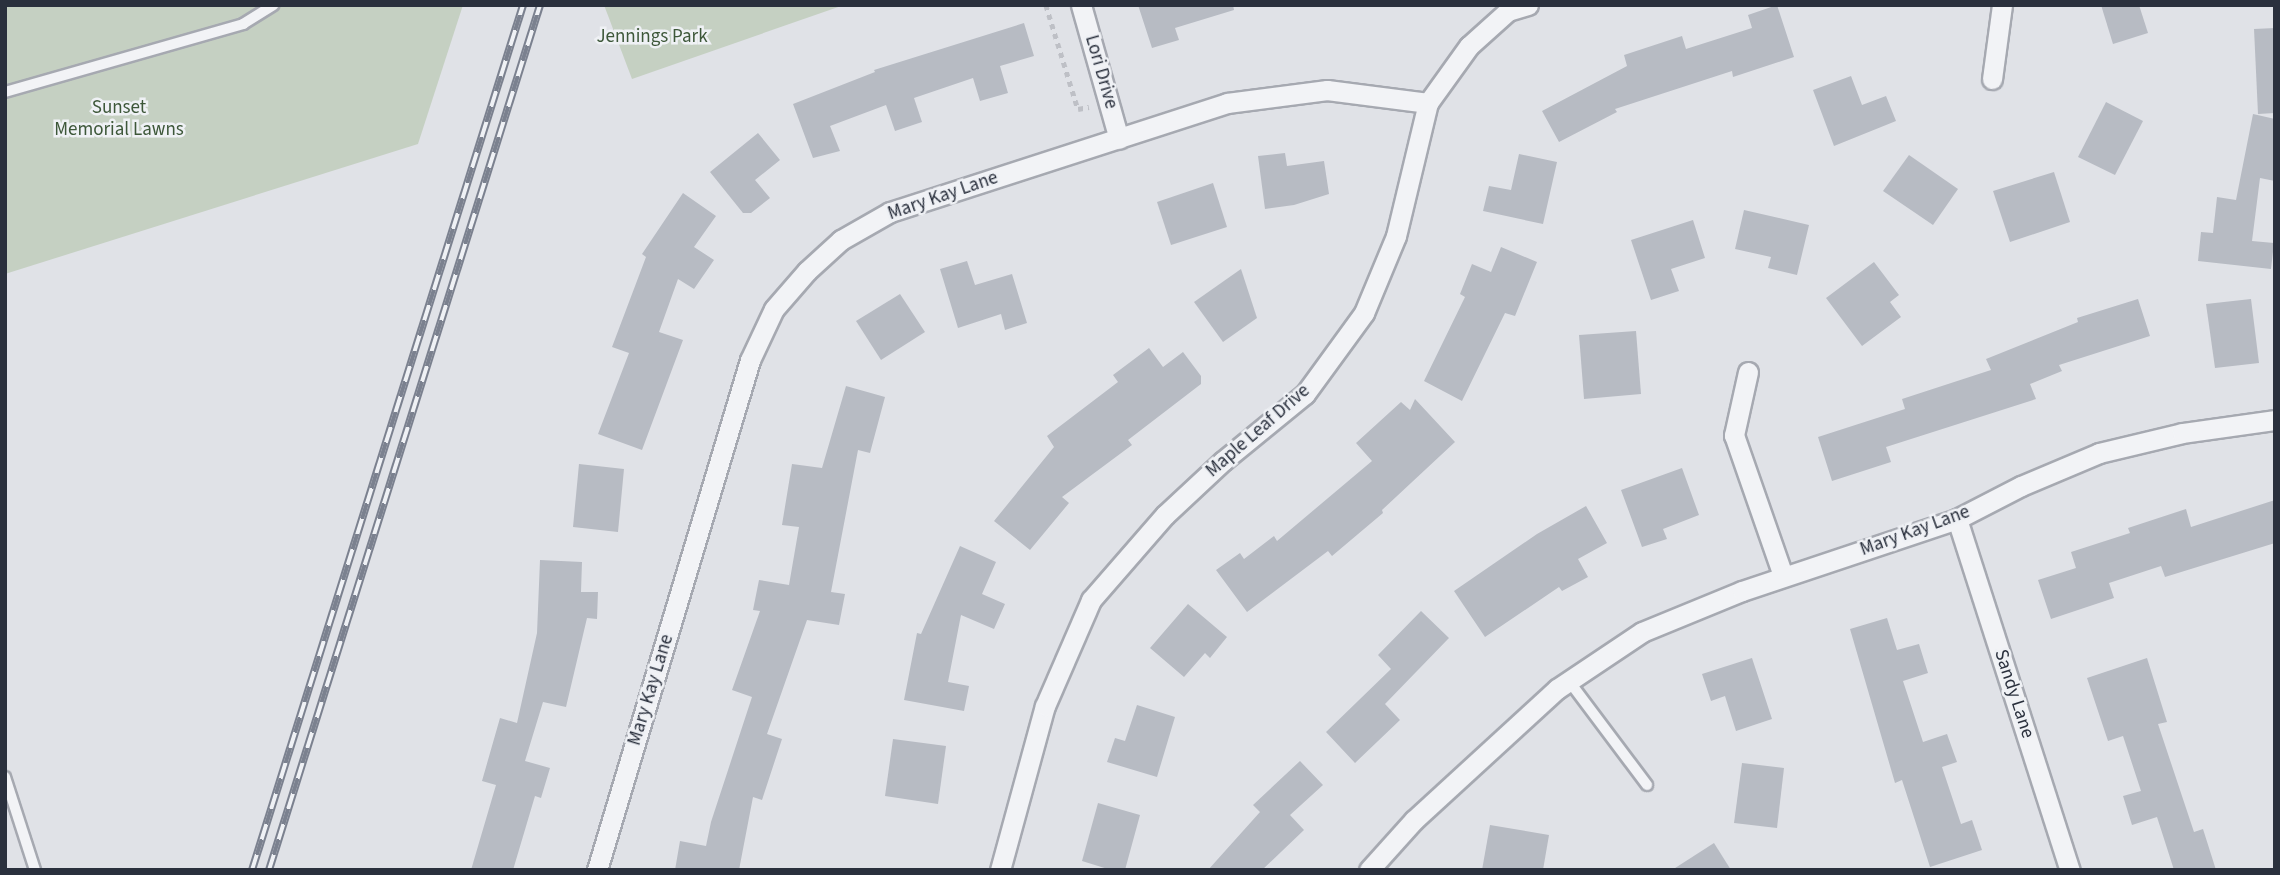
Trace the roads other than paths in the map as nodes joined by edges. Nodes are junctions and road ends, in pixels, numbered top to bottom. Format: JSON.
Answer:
{"nodes":[{"id":1,"x":273,"y":5,"type":"edge"},
{"id":2,"x":1081,"y":5,"type":"edge"},
{"id":3,"x":1528,"y":5,"type":"edge"},
{"id":4,"x":2002,"y":5,"type":"edge"},
{"id":5,"x":1992,"y":79,"type":"dead end"},
{"id":6,"x":5,"y":92,"type":"edge"},
{"id":7,"x":1428,"y":103,"type":"junction"},
{"id":8,"x":1119,"y":139,"type":"junction"},
{"id":9,"x":1748,"y":372,"type":"dead end"},
{"id":10,"x":2275,"y":420,"type":"edge"},
{"id":11,"x":1957,"y":519,"type":"junction"},
{"id":12,"x":1783,"y":576,"type":"junction"},
{"id":13,"x":1569,"y":681,"type":"junction"},
{"id":14,"x":5,"y":777,"type":"edge"},
{"id":15,"x":1647,"y":785,"type":"dead end"},
{"id":16,"x":35,"y":870,"type":"edge"},
{"id":17,"x":597,"y":870,"type":"edge"},
{"id":18,"x":1000,"y":870,"type":"edge"},
{"id":19,"x":1369,"y":870,"type":"edge"},
{"id":20,"x":2070,"y":870,"type":"edge"}],
"edges":[{"from":1,"to":6,"type":"lane"},
{"from":2,"to":8,"type":"street","name":"Lori Drive"},
{"from":3,"to":7,"type":"street","name":"Maple Leaf Drive"},
{"from":4,"to":5,"type":"street"},
{"from":7,"to":8,"type":"street","name":"Mary Kay Lane"},
{"from":7,"to":18,"type":"street","name":"Maple Leaf Drive"},
{"from":8,"to":17,"type":"street","name":"Mary Kay Lane"},
{"from":9,"to":12,"type":"street"},
{"from":10,"to":11,"type":"street","name":"Mary Kay Lane"},
{"from":11,"to":12,"type":"street","name":"Mary Kay Lane"},
{"from":11,"to":20,"type":"street","name":"Sandy Lane"},
{"from":12,"to":13,"type":"street","name":"Mary Kay Lane"},
{"from":13,"to":15,"type":"lane"},
{"from":13,"to":19,"type":"street","name":"Mary Kay Lane"},
{"from":14,"to":16,"type":"lane"}]}
